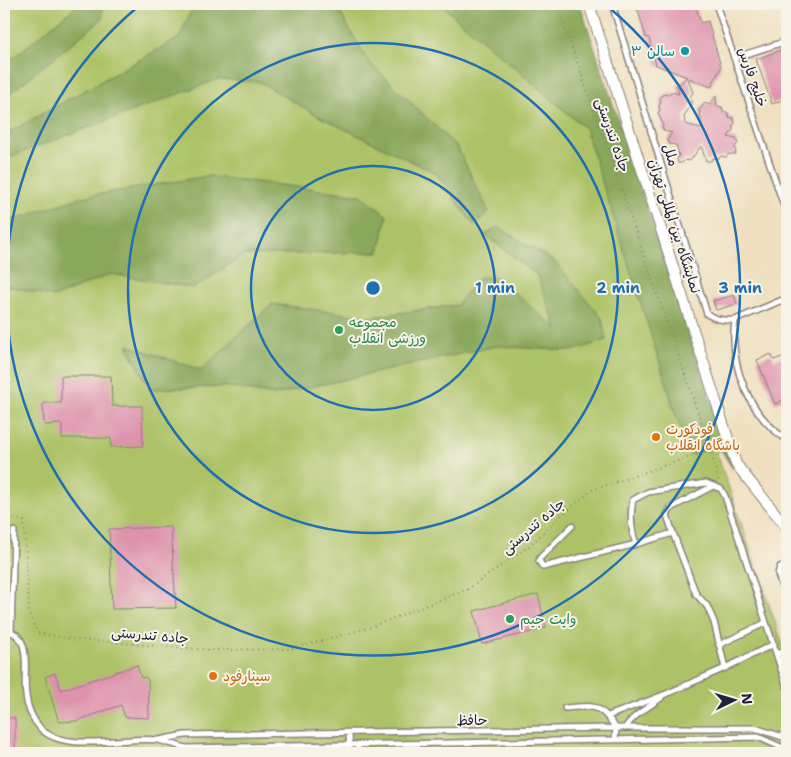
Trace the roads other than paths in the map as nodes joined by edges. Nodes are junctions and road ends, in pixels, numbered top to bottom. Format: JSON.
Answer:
{"nodes":[{"id":1,"x":589,"y":4,"type":"edge"},
{"id":2,"x":612,"y":4,"type":"edge"},
{"id":3,"x":716,"y":4,"type":"edge"},
{"id":4,"x":787,"y":41,"type":"edge"},
{"id":5,"x":734,"y":58,"type":"junction"},
{"id":6,"x":787,"y":214,"type":"edge"},
{"id":7,"x":787,"y":298,"type":"edge"},
{"id":8,"x":735,"y":320,"type":"junction"},
{"id":9,"x":787,"y":440,"type":"edge"},
{"id":10,"x":713,"y":486,"type":"junction"},
{"id":11,"x":572,"y":526,"type":"dead end"},
{"id":12,"x":787,"y":528,"type":"edge"},
{"id":13,"x":14,"y":531,"type":"dead end"},
{"id":14,"x":673,"y":533,"type":"junction"},
{"id":15,"x":636,"y":544,"type":"junction"},
{"id":16,"x":787,"y":564,"type":"edge"},
{"id":17,"x":787,"y":602,"type":"edge"},
{"id":18,"x":765,"y":623,"type":"junction"},
{"id":19,"x":4,"y":630,"type":"edge"},
{"id":20,"x":11,"y":631,"type":"junction"},
{"id":21,"x":774,"y":644,"type":"junction"},
{"id":22,"x":719,"y":645,"type":"junction"},
{"id":23,"x":787,"y":651,"type":"edge"},
{"id":24,"x":777,"y":654,"type":"junction"},
{"id":25,"x":725,"y":668,"type":"junction"},
{"id":26,"x":787,"y":687,"type":"edge"},
{"id":27,"x":666,"y":694,"type":"junction"},
{"id":28,"x":565,"y":708,"type":"dead end"},
{"id":29,"x":608,"y":716,"type":"junction"},
{"id":30,"x":616,"y":728,"type":"junction"},
{"id":31,"x":625,"y":728,"type":"junction"},
{"id":32,"x":349,"y":733,"type":"junction"},
{"id":33,"x":787,"y":738,"type":"edge"},
{"id":34,"x":157,"y":740,"type":"junction"},
{"id":35,"x":616,"y":740,"type":"junction"},
{"id":36,"x":350,"y":745,"type":"junction"},
{"id":37,"x":358,"y":745,"type":"junction"},
{"id":38,"x":785,"y":749,"type":"edge"},
{"id":39,"x":186,"y":751,"type":"edge"},
{"id":40,"x":350,"y":753,"type":"edge"},
{"id":41,"x":358,"y":753,"type":"edge"}],
"edges":[{"from":1,"to":12,"type":"street","name":"نمایشگاه بین المللی تهران"},
{"from":2,"to":8,"type":"lane","name":"ملل"},
{"from":3,"to":5,"type":"lane","name":"خلیج فارس"},
{"from":4,"to":5,"type":"lane"},
{"from":5,"to":6,"type":"lane","name":"خلیج فارس"},
{"from":7,"to":8,"type":"lane"},
{"from":8,"to":9,"type":"lane"},
{"from":10,"to":14,"type":"lane"},
{"from":10,"to":15,"type":"lane"},
{"from":10,"to":18,"type":"lane"},
{"from":11,"to":15,"type":"lane"},
{"from":13,"to":20,"type":"lane"},
{"from":14,"to":15,"type":"lane"},
{"from":14,"to":22,"type":"lane"},
{"from":16,"to":17,"type":"lane"},
{"from":18,"to":21,"type":"lane"},
{"from":18,"to":22,"type":"lane"},
{"from":19,"to":20,"type":"lane"},
{"from":20,"to":34,"type":"lane"},
{"from":21,"to":24,"type":"lane"},
{"from":21,"to":25,"type":"lane"},
{"from":22,"to":25,"type":"lane"},
{"from":23,"to":24,"type":"lane"},
{"from":24,"to":26,"type":"lane"},
{"from":25,"to":27,"type":"lane"},
{"from":27,"to":29,"type":"lane"},
{"from":27,"to":31,"type":"lane"},
{"from":28,"to":29,"type":"lane"},
{"from":29,"to":30,"type":"lane"},
{"from":30,"to":31,"type":"lane","name":"حافظ"},
{"from":30,"to":32,"type":"lane","name":"حافظ"},
{"from":30,"to":35,"type":"lane"},
{"from":31,"to":33,"type":"lane","name":"حافظ"},
{"from":32,"to":34,"type":"lane","name":"حافظ"},
{"from":32,"to":36,"type":"lane"},
{"from":33,"to":38,"type":"lane"},
{"from":34,"to":39,"type":"lane","name":"حافظ"},
{"from":35,"to":37,"type":"lane","name":"حافظ"},
{"from":35,"to":38,"type":"lane","name":"حافظ"},
{"from":36,"to":37,"type":"lane","name":"حافظ"},
{"from":36,"to":39,"type":"lane","name":"حافظ"},
{"from":36,"to":40,"type":"lane"},
{"from":37,"to":41,"type":"lane"}]}
